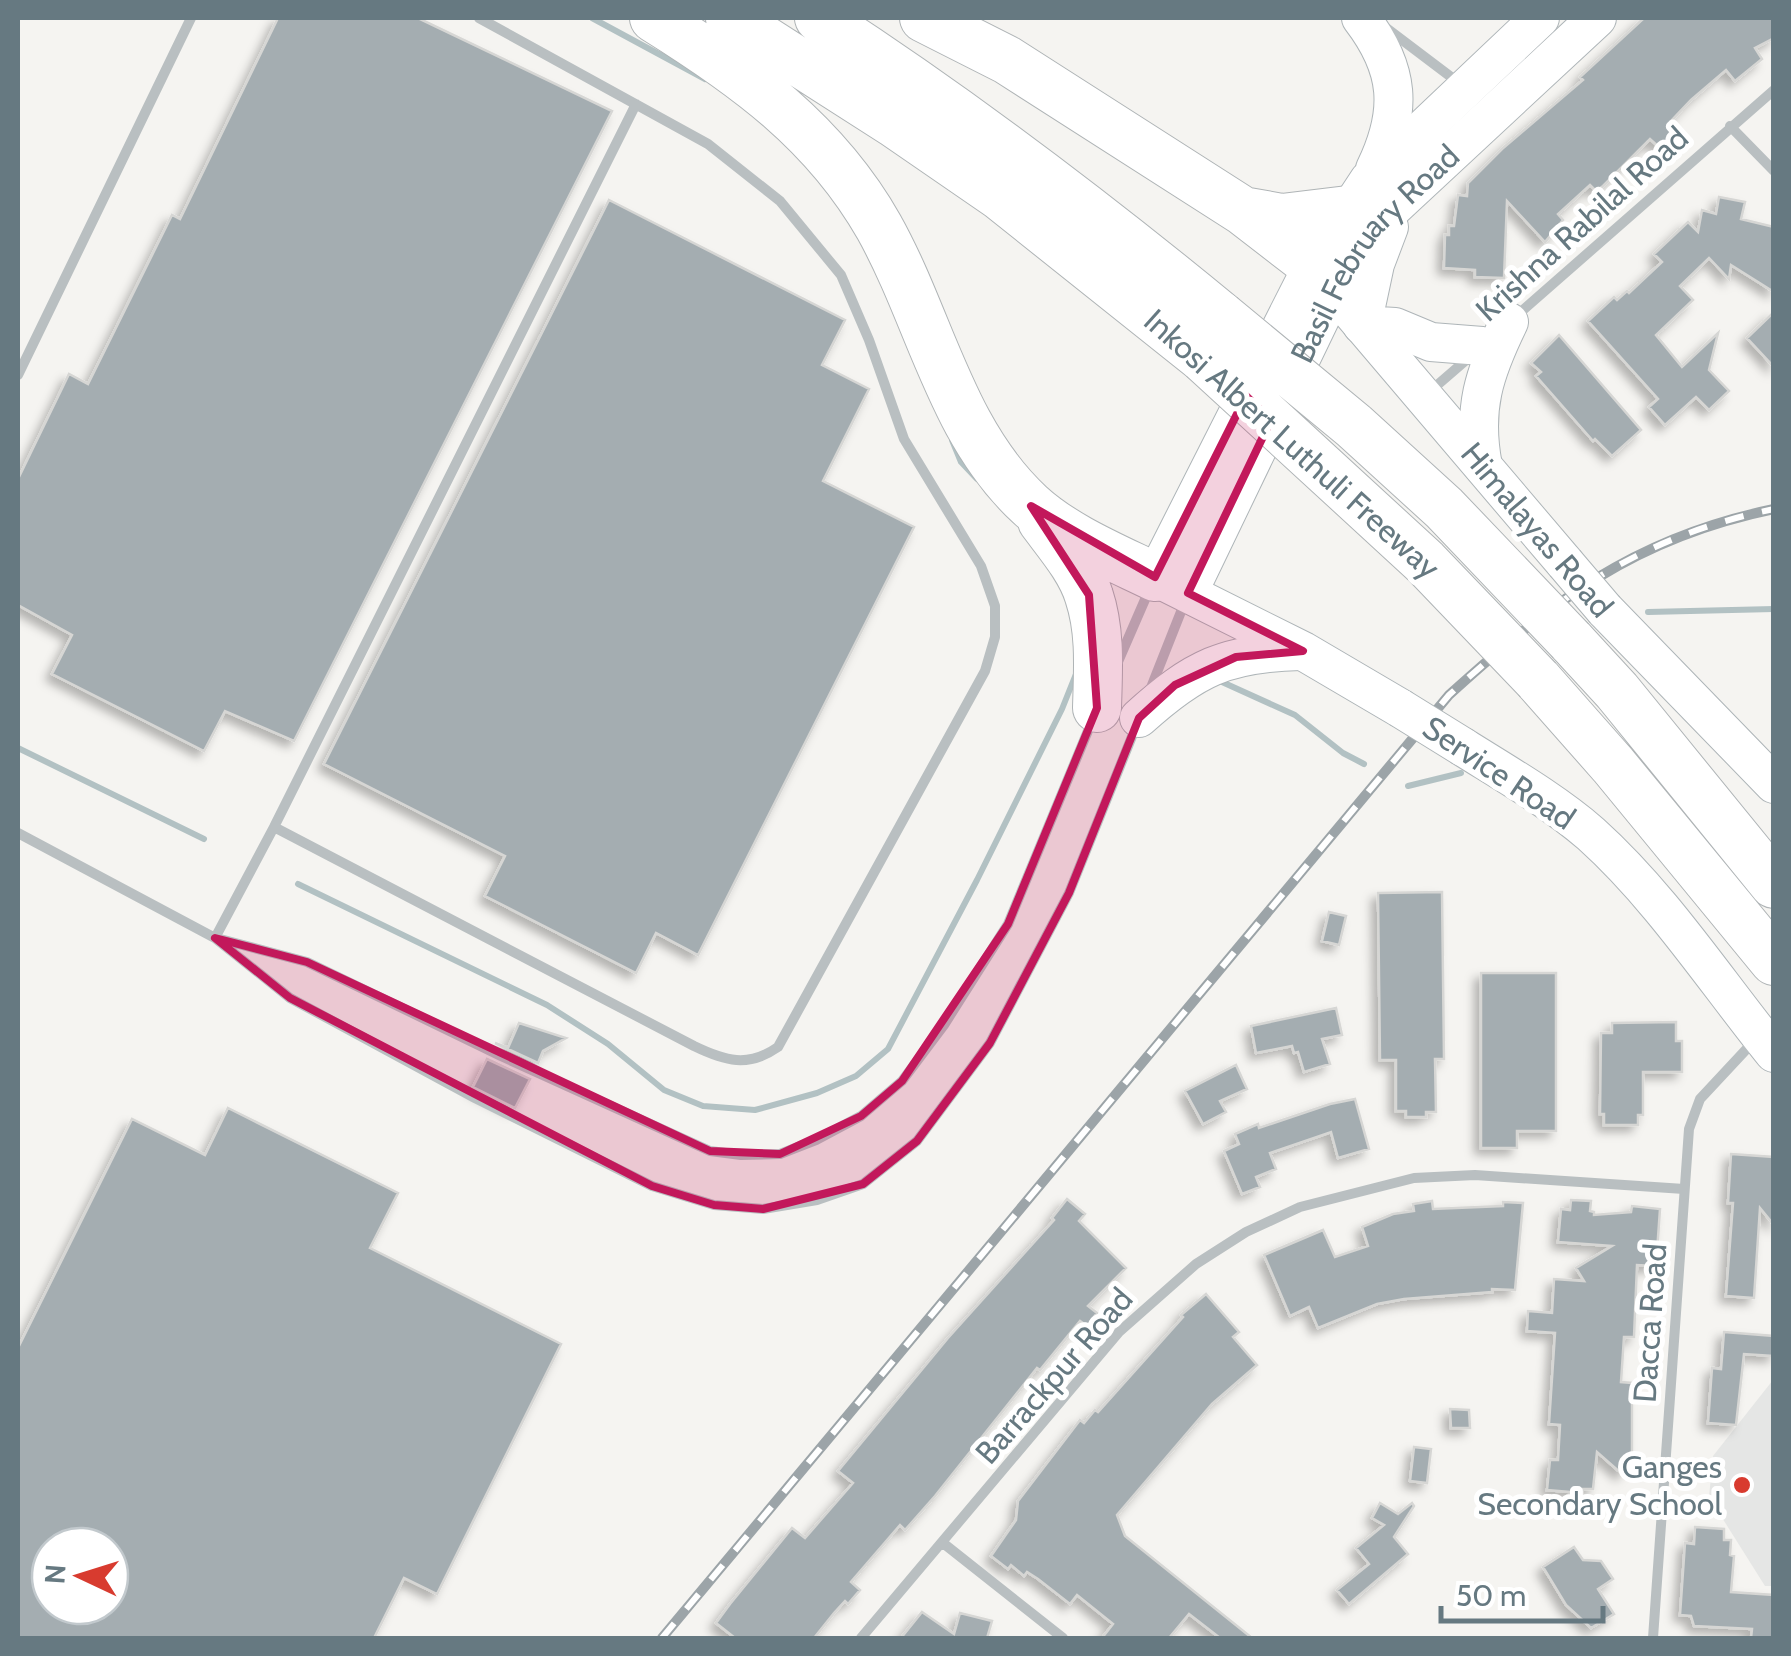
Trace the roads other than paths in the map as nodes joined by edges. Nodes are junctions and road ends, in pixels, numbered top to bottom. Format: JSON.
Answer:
{"nodes":[{"id":1,"x":191,"y":18,"type":"edge"},
{"id":2,"x":479,"y":18,"type":"edge"},
{"id":3,"x":654,"y":18,"type":"edge"},
{"id":4,"x":730,"y":18,"type":"edge"},
{"id":5,"x":820,"y":18,"type":"edge"},
{"id":6,"x":924,"y":18,"type":"edge"},
{"id":7,"x":1361,"y":18,"type":"edge"},
{"id":8,"x":1370,"y":18,"type":"edge"},
{"id":9,"x":1540,"y":18,"type":"edge"},
{"id":10,"x":1597,"y":18,"type":"edge"},
{"id":11,"x":1464,"y":87,"type":"junction"},
{"id":12,"x":1774,"y":90,"type":"edge"},
{"id":13,"x":636,"y":104,"type":"junction"},
{"id":14,"x":1492,"y":115,"type":"junction"},
{"id":15,"x":1730,"y":126,"type":"junction"},
{"id":16,"x":1774,"y":171,"type":"edge"},
{"id":17,"x":1373,"y":195,"type":"junction"},
{"id":18,"x":1243,"y":211,"type":"junction"},
{"id":19,"x":1323,"y":278,"type":"junction"},
{"id":20,"x":1495,"y":334,"type":"junction"},
{"id":21,"x":1372,"y":336,"type":"junction"},
{"id":22,"x":1212,"y":337,"type":"junction"},
{"id":23,"x":1299,"y":360,"type":"junction"},
{"id":24,"x":18,"y":375,"type":"edge"},
{"id":25,"x":1424,"y":397,"type":"junction"},
{"id":26,"x":1483,"y":466,"type":"junction"},
{"id":27,"x":1031,"y":506,"type":"junction"},
{"id":28,"x":1172,"y":585,"type":"junction"},
{"id":29,"x":1588,"y":626,"type":"junction"},
{"id":30,"x":1303,"y":651,"type":"junction"},
{"id":31,"x":1118,"y":713,"type":"junction"},
{"id":32,"x":1774,"y":784,"type":"edge"},
{"id":33,"x":274,"y":827,"type":"junction"},
{"id":34,"x":18,"y":833,"type":"edge"},
{"id":35,"x":1774,"y":884,"type":"edge"},
{"id":36,"x":215,"y":938,"type":"junction"},
{"id":37,"x":1774,"y":961,"type":"edge"},
{"id":38,"x":1766,"y":1045,"type":"edge"},
{"id":39,"x":1684,"y":1189,"type":"junction"},
{"id":40,"x":943,"y":1542,"type":"junction"},
{"id":41,"x":861,"y":1638,"type":"edge"},
{"id":42,"x":1063,"y":1638,"type":"edge"},
{"id":43,"x":1653,"y":1638,"type":"edge"}],
"edges":[{"from":1,"to":24,"type":"street"},
{"from":2,"to":13,"type":"street"},
{"from":3,"to":27,"type":"highway"},
{"from":4,"to":22,"type":"highway","name":"Inkosi Albert Luthuli Freeway"},
{"from":5,"to":22,"type":"highway","name":"Inkosi Albert Luthuli Freeway"},
{"from":6,"to":18,"type":"highway"},
{"from":7,"to":17,"type":"street"},
{"from":8,"to":11,"type":"street"},
{"from":9,"to":11,"type":"street","name":"Basil February Road"},
{"from":10,"to":14,"type":"street","name":"Basil February Road"},
{"from":11,"to":14,"type":"street"},
{"from":11,"to":17,"type":"street","name":"Basil February Road"},
{"from":12,"to":15,"type":"street","name":"Krishna Rabilal Road"},
{"from":13,"to":33,"type":"street"},
{"from":13,"to":33,"type":"street"},
{"from":14,"to":17,"type":"street","name":"Basil February Road"},
{"from":15,"to":16,"type":"street"},
{"from":15,"to":20,"type":"street","name":"Krishna Rabilal Road"},
{"from":17,"to":18,"type":"highway"},
{"from":17,"to":19,"type":"street","name":"Basil February Road"},
{"from":17,"to":19,"type":"street","name":"Basil February Road"},
{"from":17,"to":21,"type":"street"},
{"from":18,"to":19,"type":"highway"},
{"from":19,"to":21,"type":"street","name":"Himalayas Road"},
{"from":19,"to":23,"type":"street","name":"Basil February Road"},
{"from":19,"to":28,"type":"street","name":"Basil February Road"},
{"from":20,"to":21,"type":"street"},
{"from":20,"to":25,"type":"street","name":"Krishna Rabilal Road"},
{"from":20,"to":26,"type":"street"},
{"from":21,"to":23,"type":"street"},
{"from":21,"to":25,"type":"street","name":"Himalayas Road"},
{"from":22,"to":29,"type":"highway","name":"Inkosi Albert Luthuli Freeway","bridge":true},
{"from":22,"to":37,"type":"highway","name":"Inkosi Albert Luthuli Freeway","bridge":true},
{"from":23,"to":28,"type":"street","name":"Basil February Road"},
{"from":25,"to":26,"type":"street","name":"Himalayas Road"},
{"from":26,"to":29,"type":"street","name":"Himalayas Road","bridge":true},
{"from":27,"to":28,"type":"highway"},
{"from":27,"to":31,"type":"highway"},
{"from":28,"to":30,"type":"street","name":"Service Road"},
{"from":28,"to":31,"type":"street"},
{"from":28,"to":31,"type":"street"},
{"from":29,"to":32,"type":"street","name":"Himalayas Road"},
{"from":29,"to":35,"type":"highway","name":"Inkosi Albert Luthuli Freeway"},
{"from":30,"to":31,"type":"street"},
{"from":30,"to":38,"type":"street","name":"Service Road","bridge":true},
{"from":31,"to":36,"type":"street"},
{"from":31,"to":36,"type":"street"},
{"from":33,"to":36,"type":"street"},
{"from":34,"to":36,"type":"street"},
{"from":38,"to":39,"type":"street","name":"Dacca Road"},
{"from":39,"to":40,"type":"street","name":"Barrackpur Road"},
{"from":39,"to":43,"type":"street","name":"Dacca Road"},
{"from":40,"to":41,"type":"street","name":"Barrackpur Road"},
{"from":40,"to":42,"type":"street"}]}
